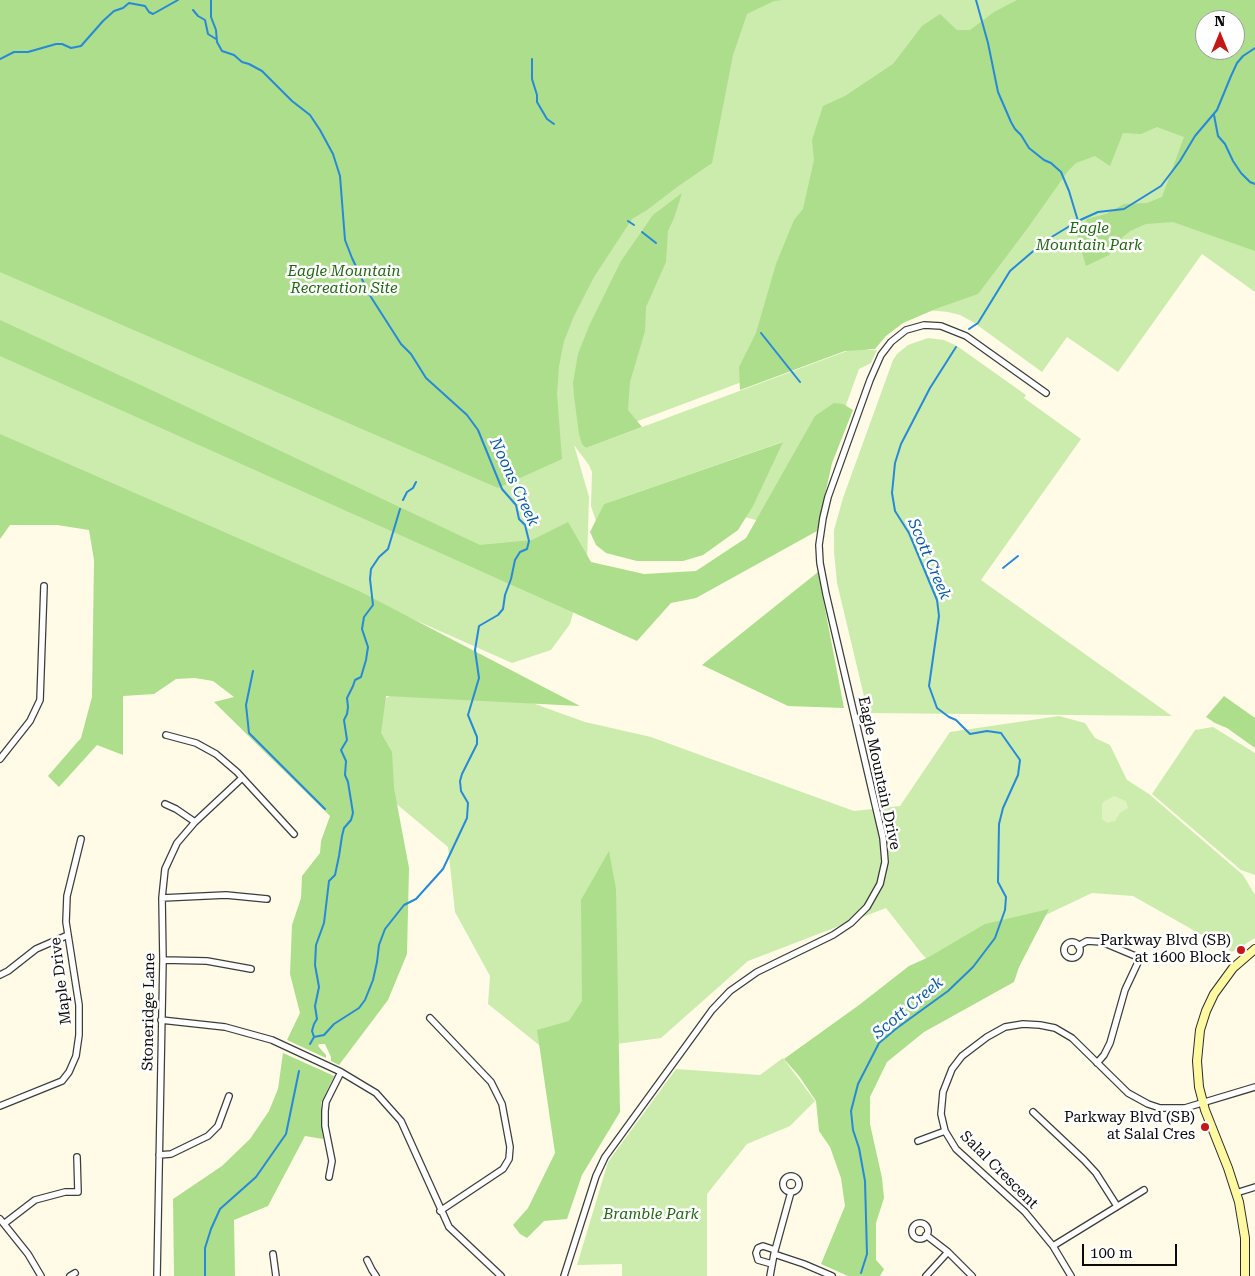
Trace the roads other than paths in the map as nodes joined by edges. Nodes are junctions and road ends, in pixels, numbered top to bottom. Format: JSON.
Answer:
{"nodes":[{"id":1,"x":1046,"y":393,"type":"dead end"},
{"id":2,"x":44,"y":586,"type":"dead end"},
{"id":3,"x":166,"y":735,"type":"dead end"},
{"id":4,"x":0,"y":759,"type":"edge"},
{"id":5,"x":242,"y":778,"type":"junction"},
{"id":6,"x":165,"y":804,"type":"dead end"},
{"id":7,"x":195,"y":822,"type":"junction"},
{"id":8,"x":294,"y":834,"type":"dead end"},
{"id":9,"x":81,"y":839,"type":"dead end"},
{"id":10,"x":162,"y":898,"type":"junction"},
{"id":11,"x":267,"y":899,"type":"dead end"},
{"id":12,"x":68,"y":935,"type":"junction"},
{"id":13,"x":1078,"y":946,"type":"dead end"},
{"id":14,"x":1255,"y":949,"type":"edge"},
{"id":15,"x":163,"y":960,"type":"junction"},
{"id":16,"x":251,"y":968,"type":"dead end"},
{"id":17,"x":0,"y":975,"type":"edge"},
{"id":18,"x":430,"y":1018,"type":"dead end"},
{"id":19,"x":161,"y":1020,"type":"junction"},
{"id":20,"x":1097,"y":1064,"type":"junction"},
{"id":21,"x":342,"y":1072,"type":"junction"},
{"id":22,"x":1255,"y":1087,"type":"edge"},
{"id":23,"x":229,"y":1096,"type":"dead end"},
{"id":24,"x":1203,"y":1103,"type":"junction"},
{"id":25,"x":0,"y":1106,"type":"edge"},
{"id":26,"x":1033,"y":1112,"type":"dead end"},
{"id":27,"x":945,"y":1131,"type":"junction"},
{"id":28,"x":918,"y":1141,"type":"dead end"},
{"id":29,"x":159,"y":1155,"type":"junction"},
{"id":30,"x":77,"y":1157,"type":"dead end"},
{"id":31,"x":330,"y":1177,"type":"dead end"},
{"id":32,"x":1255,"y":1187,"type":"edge"},
{"id":33,"x":1144,"y":1190,"type":"dead end"},
{"id":34,"x":791,"y":1192,"type":"dead end"},
{"id":35,"x":1236,"y":1193,"type":"junction"},
{"id":36,"x":1117,"y":1206,"type":"junction"},
{"id":37,"x":440,"y":1211,"type":"junction"},
{"id":38,"x":2,"y":1221,"type":"edge"},
{"id":39,"x":926,"y":1235,"type":"dead end"},
{"id":40,"x":1053,"y":1246,"type":"junction"},
{"id":41,"x":774,"y":1252,"type":"junction"},
{"id":42,"x":948,"y":1252,"type":"junction"},
{"id":43,"x":274,"y":1254,"type":"dead end"},
{"id":44,"x":367,"y":1260,"type":"dead end"},
{"id":45,"x":772,"y":1264,"type":"junction"},
{"id":46,"x":41,"y":1276,"type":"edge"},
{"id":47,"x":157,"y":1276,"type":"edge"},
{"id":48,"x":276,"y":1276,"type":"edge"},
{"id":49,"x":376,"y":1276,"type":"edge"},
{"id":50,"x":501,"y":1276,"type":"edge"},
{"id":51,"x":564,"y":1276,"type":"edge"},
{"id":52,"x":770,"y":1276,"type":"edge"},
{"id":53,"x":832,"y":1276,"type":"edge"},
{"id":54,"x":926,"y":1276,"type":"edge"},
{"id":55,"x":972,"y":1276,"type":"edge"},
{"id":56,"x":1071,"y":1276,"type":"edge"},
{"id":57,"x":1245,"y":1276,"type":"edge"}],
"edges":[{"from":1,"to":51,"type":"street","name":"Eagle Mountain Drive"},
{"from":2,"to":4,"type":"street"},
{"from":3,"to":5,"type":"street"},
{"from":5,"to":7,"type":"street","name":"Stoneridge Lane"},
{"from":5,"to":8,"type":"street"},
{"from":6,"to":7,"type":"street"},
{"from":7,"to":10,"type":"street","name":"Stoneridge Lane"},
{"from":9,"to":12,"type":"street","name":"Maple Drive"},
{"from":10,"to":11,"type":"street"},
{"from":10,"to":15,"type":"street","name":"Stoneridge Lane"},
{"from":12,"to":17,"type":"street"},
{"from":12,"to":25,"type":"street","name":"Maple Drive"},
{"from":13,"to":20,"type":"street"},
{"from":14,"to":24,"type":"street"},
{"from":15,"to":16,"type":"street"},
{"from":15,"to":19,"type":"street","name":"Stoneridge Lane"},
{"from":18,"to":37,"type":"street"},
{"from":19,"to":21,"type":"street"},
{"from":19,"to":29,"type":"street","name":"Stoneridge Lane"},
{"from":20,"to":24,"type":"street","name":"Salal Crescent"},
{"from":20,"to":27,"type":"street","name":"Salal Crescent"},
{"from":21,"to":31,"type":"street"},
{"from":21,"to":37,"type":"street"},
{"from":22,"to":24,"type":"street","name":"Salal Crescent"},
{"from":23,"to":29,"type":"street"},
{"from":24,"to":35,"type":"street"},
{"from":26,"to":36,"type":"street"},
{"from":27,"to":28,"type":"street"},
{"from":27,"to":40,"type":"street","name":"Salal Crescent"},
{"from":29,"to":47,"type":"street","name":"Stoneridge Lane"},
{"from":30,"to":38,"type":"street"},
{"from":32,"to":35,"type":"street"},
{"from":33,"to":36,"type":"street"},
{"from":34,"to":41,"type":"street"},
{"from":35,"to":57,"type":"street"},
{"from":36,"to":40,"type":"street"},
{"from":37,"to":50,"type":"street"},
{"from":38,"to":46,"type":"street"},
{"from":39,"to":42,"type":"street"},
{"from":40,"to":56,"type":"street","name":"Salal Crescent"},
{"from":41,"to":45,"type":"street"},
{"from":41,"to":45,"type":"street"},
{"from":41,"to":53,"type":"street"},
{"from":42,"to":54,"type":"street"},
{"from":42,"to":55,"type":"street"},
{"from":43,"to":48,"type":"street"},
{"from":44,"to":49,"type":"street"},
{"from":45,"to":52,"type":"street"}]}
